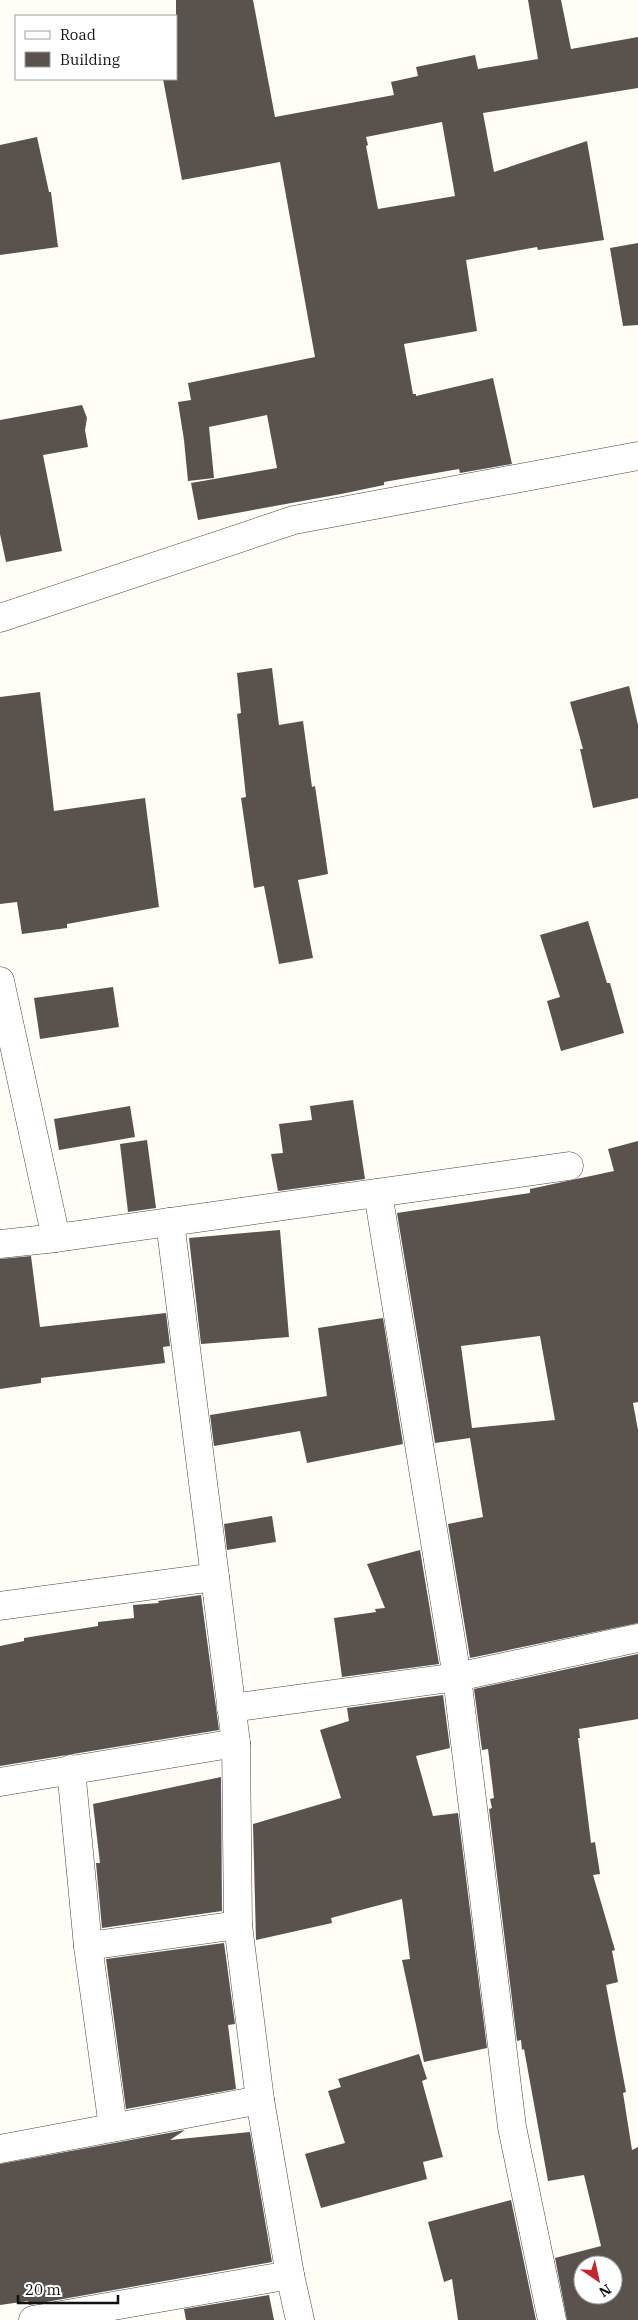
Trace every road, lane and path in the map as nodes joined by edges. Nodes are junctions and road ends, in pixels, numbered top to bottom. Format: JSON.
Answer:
{"nodes":[{"id":1,"x":638,"y":456,"type":"edge"},
{"id":2,"x":0,"y":618,"type":"edge"},
{"id":3,"x":0,"y":982,"type":"edge"},
{"id":4,"x":569,"y":1166,"type":"dead end"},
{"id":5,"x":378,"y":1193,"type":"junction"},
{"id":6,"x":170,"y":1222,"type":"junction"},
{"id":7,"x":56,"y":1238,"type":"junction"},
{"id":8,"x":0,"y":1244,"type":"edge"},
{"id":9,"x":216,"y":1577,"type":"junction"},
{"id":10,"x":0,"y":1606,"type":"edge"},
{"id":11,"x":638,"y":1638,"type":"edge"},
{"id":12,"x":457,"y":1677,"type":"junction"},
{"id":13,"x":230,"y":1708,"type":"junction"},
{"id":14,"x":236,"y":1743,"type":"junction"},
{"id":15,"x":71,"y":1769,"type":"junction"},
{"id":16,"x":0,"y":1782,"type":"edge"},
{"id":17,"x":238,"y":1925,"type":"junction"},
{"id":18,"x":88,"y":1946,"type":"junction"},
{"id":19,"x":260,"y":2100,"type":"junction"},
{"id":20,"x":113,"y":2127,"type":"junction"},
{"id":21,"x":0,"y":2149,"type":"edge"},
{"id":22,"x":290,"y":2275,"type":"junction"},
{"id":23,"x":154,"y":2310,"type":"edge"},
{"id":24,"x":33,"y":2320,"type":"edge"},
{"id":25,"x":300,"y":2320,"type":"edge"},
{"id":26,"x":552,"y":2320,"type":"edge"}],
"edges":[{"from":1,"to":2,"type":"street"},
{"from":3,"to":7,"type":"street"},
{"from":4,"to":5,"type":"street"},
{"from":5,"to":6,"type":"street"},
{"from":5,"to":12,"type":"street"},
{"from":6,"to":7,"type":"street"},
{"from":6,"to":9,"type":"street"},
{"from":7,"to":8,"type":"street"},
{"from":9,"to":10,"type":"street"},
{"from":9,"to":13,"type":"street"},
{"from":11,"to":12,"type":"street"},
{"from":12,"to":13,"type":"street"},
{"from":12,"to":26,"type":"street"},
{"from":13,"to":14,"type":"street"},
{"from":14,"to":15,"type":"street"},
{"from":14,"to":17,"type":"street"},
{"from":15,"to":16,"type":"street"},
{"from":15,"to":18,"type":"street"},
{"from":17,"to":18,"type":"street"},
{"from":17,"to":19,"type":"street"},
{"from":18,"to":20,"type":"street"},
{"from":19,"to":20,"type":"street"},
{"from":19,"to":22,"type":"street"},
{"from":20,"to":21,"type":"street"},
{"from":22,"to":23,"type":"street"},
{"from":22,"to":25,"type":"street"},
{"from":23,"to":24,"type":"street"}]}
